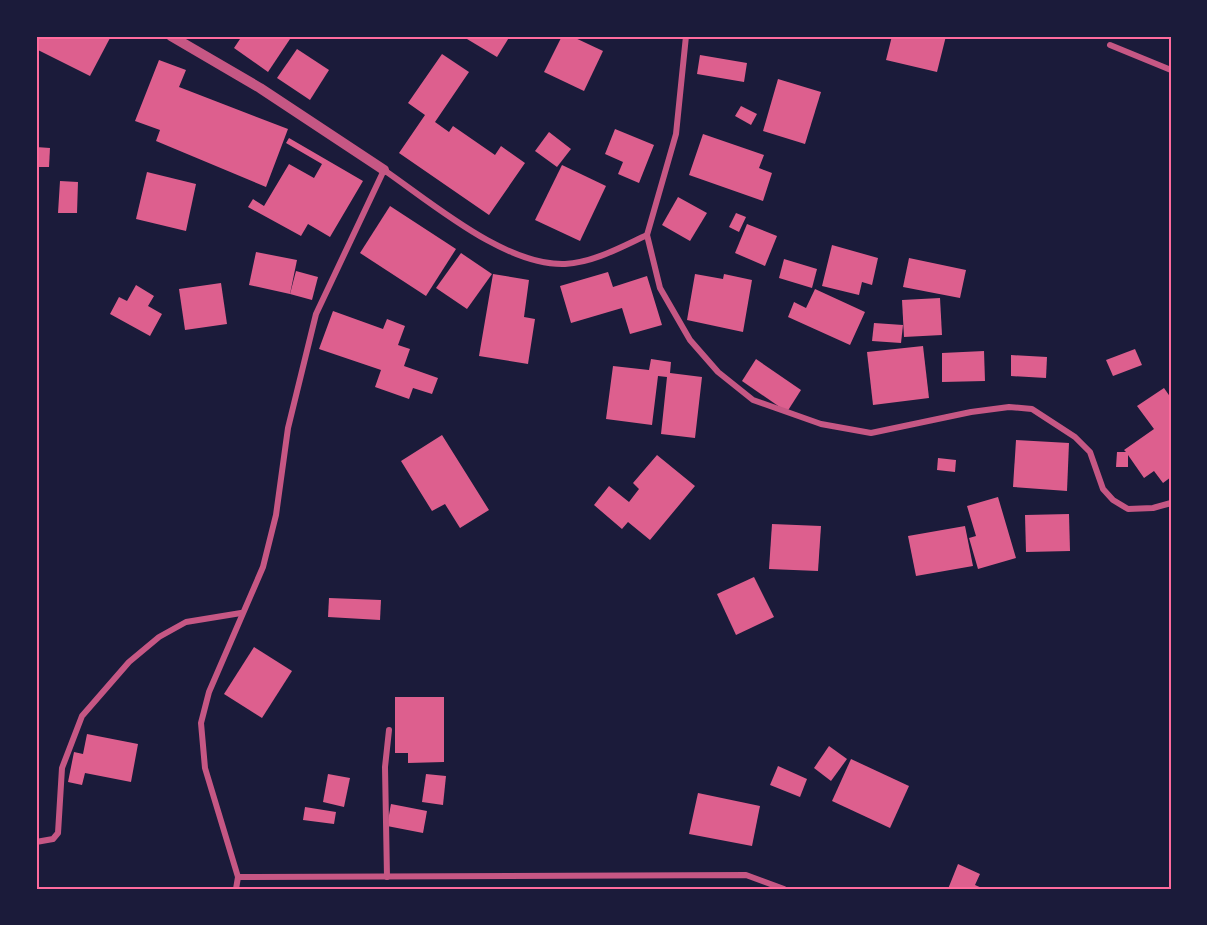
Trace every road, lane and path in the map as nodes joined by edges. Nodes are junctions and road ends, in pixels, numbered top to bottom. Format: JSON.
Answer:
{"nodes":[{"id":1,"x":171,"y":36,"type":"edge"},
{"id":2,"x":686,"y":36,"type":"edge"},
{"id":3,"x":1110,"y":45,"type":"dead end"},
{"id":4,"x":1171,"y":70,"type":"edge"},
{"id":5,"x":384,"y":170,"type":"junction"},
{"id":6,"x":647,"y":235,"type":"junction"},
{"id":7,"x":1171,"y":503,"type":"edge"},
{"id":8,"x":241,"y":613,"type":"junction"},
{"id":9,"x":389,"y":730,"type":"dead end"},
{"id":10,"x":36,"y":842,"type":"edge"},
{"id":11,"x":238,"y":877,"type":"junction"},
{"id":12,"x":387,"y":877,"type":"junction"},
{"id":13,"x":236,"y":889,"type":"edge"},
{"id":14,"x":784,"y":889,"type":"edge"}],
"edges":[{"from":1,"to":5,"type":"street"},
{"from":2,"to":6,"type":"street"},
{"from":3,"to":4,"type":"street"},
{"from":5,"to":6,"type":"street"},
{"from":5,"to":8,"type":"street"},
{"from":6,"to":7,"type":"street"},
{"from":8,"to":10,"type":"street"},
{"from":8,"to":11,"type":"street"},
{"from":9,"to":12,"type":"street"},
{"from":11,"to":12,"type":"street"},
{"from":11,"to":13,"type":"street"},
{"from":12,"to":14,"type":"street"}]}
